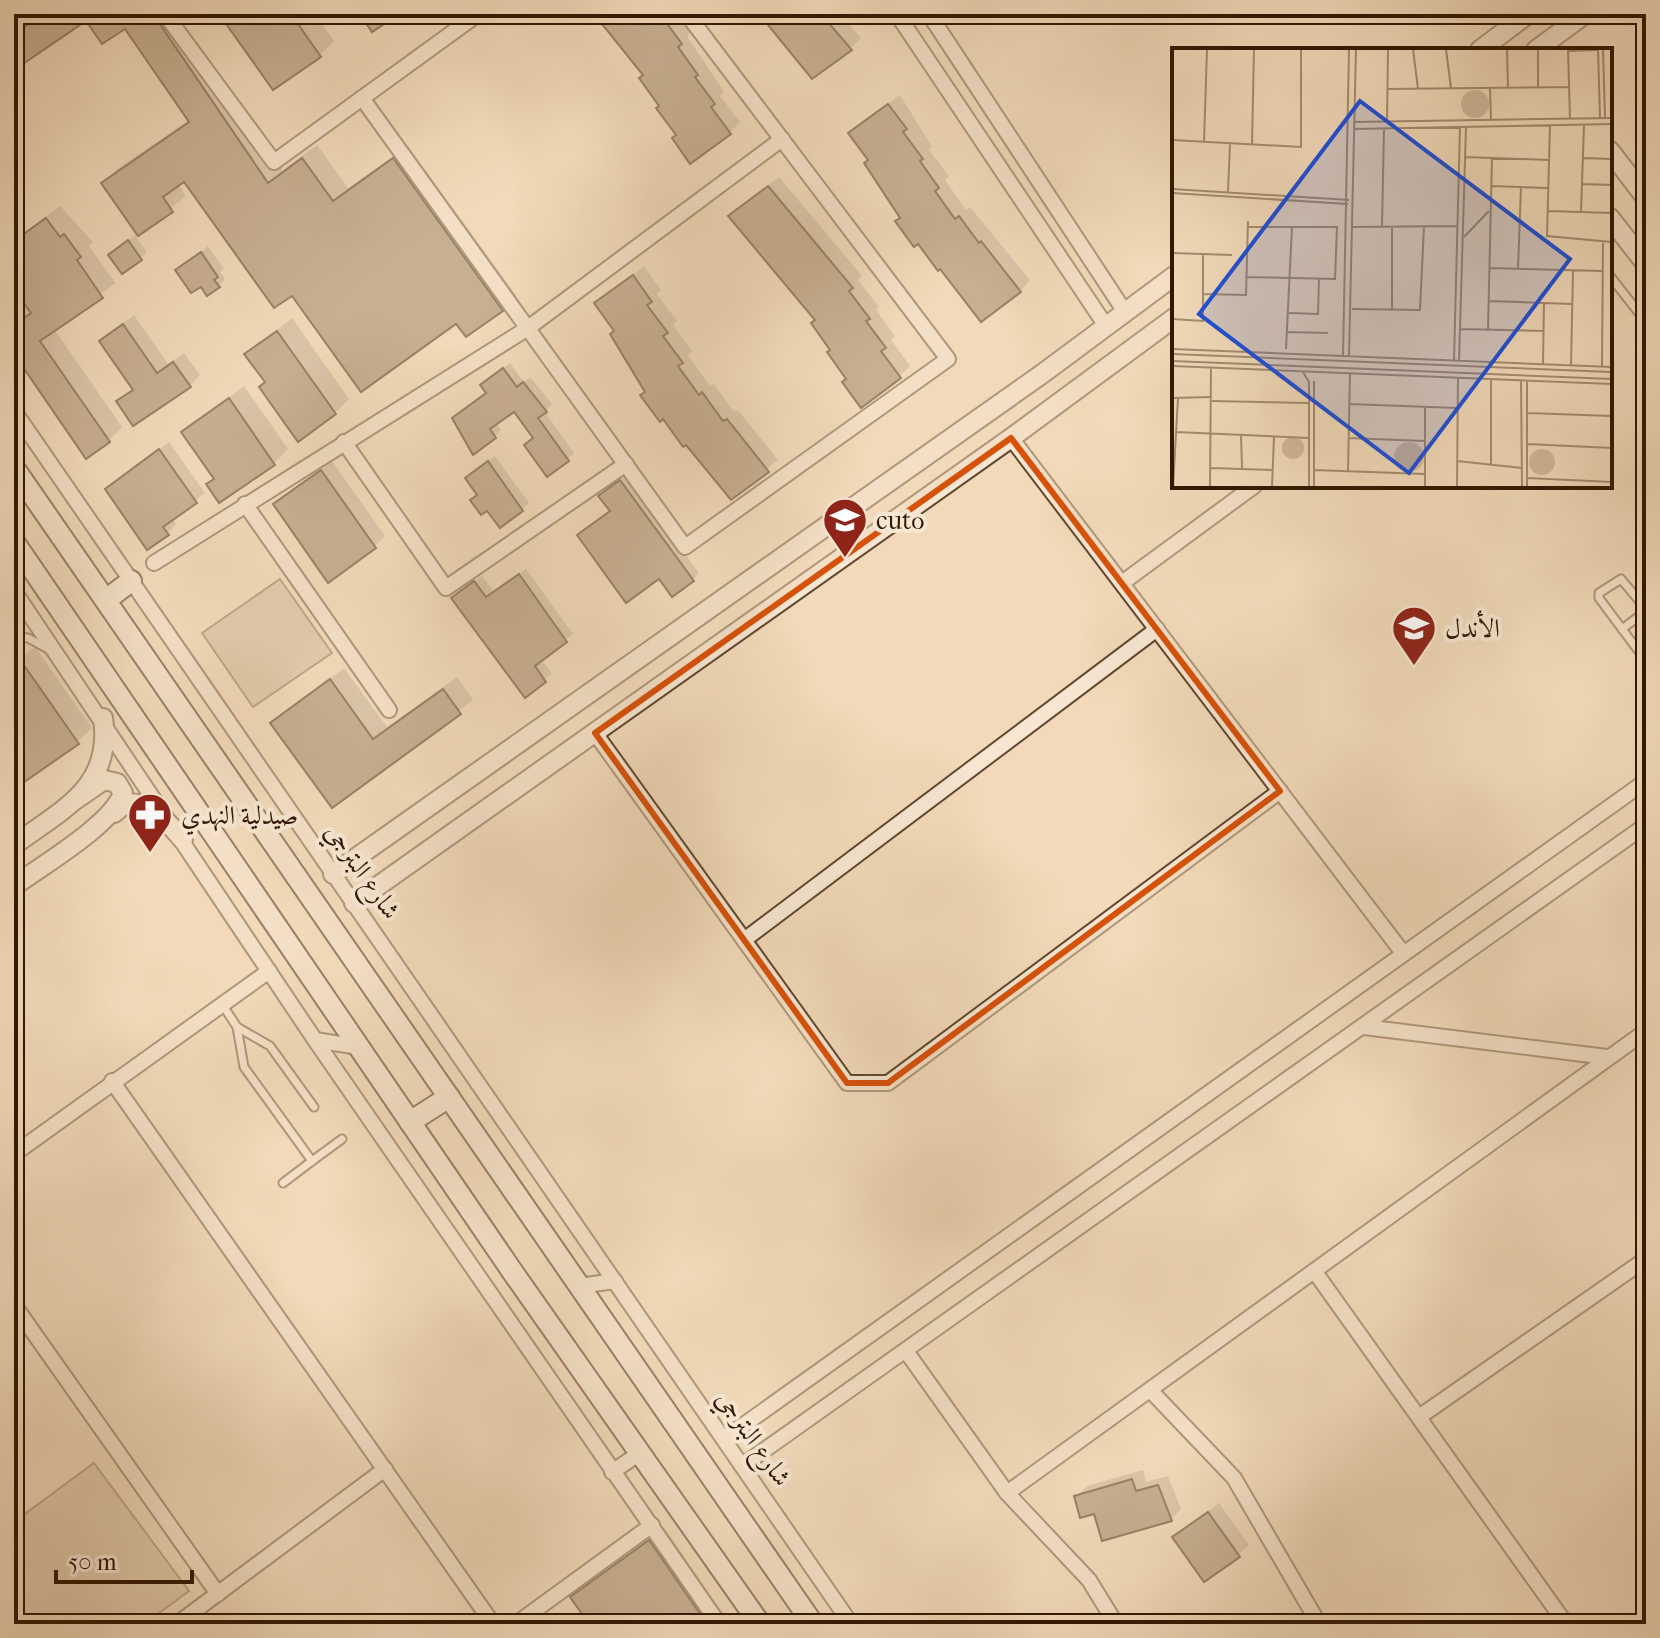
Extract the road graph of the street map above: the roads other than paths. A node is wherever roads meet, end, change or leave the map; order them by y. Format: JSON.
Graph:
{"nodes":[{"id":1,"x":23,"y":14,"type":"edge"},
{"id":2,"x":165,"y":14,"type":"edge"},
{"id":3,"x":478,"y":14,"type":"edge"},
{"id":4,"x":687,"y":14,"type":"edge"},
{"id":5,"x":897,"y":14,"type":"edge"},
{"id":6,"x":929,"y":14,"type":"edge"},
{"id":7,"x":1528,"y":14,"type":"edge"},
{"id":8,"x":1585,"y":14,"type":"edge"},
{"id":9,"x":14,"y":21,"type":"edge"},
{"id":10,"x":1483,"y":48,"type":"edge"},
{"id":11,"x":1539,"y":48,"type":"edge"},
{"id":12,"x":362,"y":98,"type":"junction"},
{"id":13,"x":782,"y":139,"type":"junction"},
{"id":14,"x":1612,"y":154,"type":"edge"},
{"id":15,"x":1646,"y":198,"type":"edge"},
{"id":16,"x":1612,"y":222,"type":"edge"},
{"id":17,"x":1646,"y":264,"type":"edge"},
{"id":18,"x":1172,"y":277,"type":"edge"},
{"id":19,"x":1612,"y":279,"type":"edge"},
{"id":20,"x":1125,"y":312,"type":"junction"},
{"id":21,"x":1172,"y":319,"type":"edge"},
{"id":22,"x":1646,"y":322,"type":"edge"},
{"id":23,"x":1106,"y":326,"type":"junction"},
{"id":24,"x":528,"y":328,"type":"junction"},
{"id":25,"x":1144,"y":339,"type":"junction"},
{"id":26,"x":14,"y":411,"type":"edge"},
{"id":27,"x":1011,"y":438,"type":"junction"},
{"id":28,"x":344,"y":442,"type":"junction"},
{"id":29,"x":626,"y":464,"type":"junction"},
{"id":30,"x":14,"y":468,"type":"edge"},
{"id":31,"x":1251,"y":488,"type":"edge"},
{"id":32,"x":245,"y":504,"type":"junction"},
{"id":33,"x":14,"y":542,"type":"edge"},
{"id":34,"x":154,"y":563,"type":"dead end"},
{"id":35,"x":131,"y":581,"type":"junction"},
{"id":36,"x":1122,"y":583,"type":"junction"},
{"id":37,"x":14,"y":591,"type":"edge"},
{"id":38,"x":106,"y":600,"type":"junction"},
{"id":39,"x":1646,"y":610,"type":"edge"},
{"id":40,"x":1157,"y":629,"type":"junction"},
{"id":41,"x":1622,"y":629,"type":"junction"},
{"id":42,"x":14,"y":636,"type":"edge"},
{"id":43,"x":60,"y":657,"type":"junction"},
{"id":44,"x":1646,"y":661,"type":"edge"},
{"id":45,"x":389,"y":710,"type":"dead end"},
{"id":46,"x":103,"y":718,"type":"junction"},
{"id":47,"x":595,"y":733,"type":"junction"},
{"id":48,"x":1646,"y":781,"type":"edge"},
{"id":49,"x":1280,"y":791,"type":"junction"},
{"id":50,"x":75,"y":800,"type":"junction"},
{"id":51,"x":98,"y":823,"type":"junction"},
{"id":52,"x":1646,"y":825,"type":"edge"},
{"id":53,"x":183,"y":840,"type":"junction"},
{"id":54,"x":14,"y":845,"type":"edge"},
{"id":55,"x":333,"y":874,"type":"junction"},
{"id":56,"x":14,"y":886,"type":"edge"},
{"id":57,"x":354,"y":903,"type":"junction"},
{"id":58,"x":744,"y":940,"type":"junction"},
{"id":59,"x":1403,"y":953,"type":"junction"},
{"id":60,"x":269,"y":971,"type":"junction"},
{"id":61,"x":222,"y":1004,"type":"junction"},
{"id":62,"x":237,"y":1027,"type":"junction"},
{"id":63,"x":1364,"y":1027,"type":"junction"},
{"id":64,"x":1646,"y":1031,"type":"edge"},
{"id":65,"x":315,"y":1040,"type":"junction"},
{"id":66,"x":359,"y":1047,"type":"junction"},
{"id":67,"x":1607,"y":1057,"type":"junction"},
{"id":68,"x":112,"y":1081,"type":"junction"},
{"id":69,"x":449,"y":1097,"type":"junction"},
{"id":70,"x":314,"y":1107,"type":"dead end"},
{"id":71,"x":410,"y":1122,"type":"junction"},
{"id":72,"x":342,"y":1139,"type":"dead end"},
{"id":73,"x":14,"y":1154,"type":"edge"},
{"id":74,"x":312,"y":1161,"type":"junction"},
{"id":75,"x":283,"y":1183,"type":"dead end"},
{"id":76,"x":1646,"y":1259,"type":"edge"},
{"id":77,"x":1315,"y":1272,"type":"junction"},
{"id":78,"x":615,"y":1281,"type":"junction"},
{"id":79,"x":579,"y":1286,"type":"junction"},
{"id":80,"x":14,"y":1305,"type":"edge"},
{"id":81,"x":906,"y":1351,"type":"junction"},
{"id":82,"x":1151,"y":1391,"type":"junction"},
{"id":83,"x":1419,"y":1417,"type":"junction"},
{"id":84,"x":724,"y":1439,"type":"junction"},
{"id":85,"x":640,"y":1453,"type":"junction"},
{"id":86,"x":742,"y":1466,"type":"junction"},
{"id":87,"x":385,"y":1469,"type":"junction"},
{"id":88,"x":612,"y":1472,"type":"junction"},
{"id":89,"x":1007,"y":1493,"type":"junction"},
{"id":90,"x":652,"y":1525,"type":"junction"},
{"id":91,"x":218,"y":1594,"type":"junction"},
{"id":92,"x":177,"y":1624,"type":"edge"},
{"id":93,"x":493,"y":1624,"type":"edge"},
{"id":94,"x":516,"y":1624,"type":"edge"},
{"id":95,"x":719,"y":1624,"type":"edge"},
{"id":96,"x":760,"y":1624,"type":"edge"},
{"id":97,"x":813,"y":1624,"type":"edge"},
{"id":98,"x":851,"y":1624,"type":"edge"},
{"id":99,"x":1116,"y":1624,"type":"edge"},
{"id":100,"x":1319,"y":1624,"type":"edge"},
{"id":101,"x":1566,"y":1624,"type":"edge"}],
"edges":[{"from":1,"to":9,"type":"street"},
{"from":2,"to":12,"type":"street"},
{"from":3,"to":12,"type":"street"},
{"from":4,"to":13,"type":"street"},
{"from":5,"to":23,"type":"street"},
{"from":6,"to":20,"type":"street"},
{"from":7,"to":10,"type":"street"},
{"from":8,"to":11,"type":"street"},
{"from":12,"to":24,"type":"street"},
{"from":13,"to":24,"type":"street"},
{"from":13,"to":29,"type":"street"},
{"from":14,"to":15,"type":"street"},
{"from":16,"to":17,"type":"street"},
{"from":18,"to":20,"type":"street"},
{"from":19,"to":22,"type":"lane"},
{"from":20,"to":23,"type":"street"},
{"from":20,"to":25,"type":"street"},
{"from":21,"to":25,"type":"street"},
{"from":23,"to":55,"type":"street"},
{"from":24,"to":28,"type":"street"},
{"from":24,"to":29,"type":"street"},
{"from":25,"to":27,"type":"street"},
{"from":26,"to":35,"type":"street","name":"شارع البترجي"},
{"from":27,"to":36,"type":"street"},
{"from":27,"to":47,"type":"street"},
{"from":28,"to":29,"type":"street"},
{"from":28,"to":32,"type":"street"},
{"from":30,"to":38,"type":"main road"},
{"from":31,"to":36,"type":"street"},
{"from":32,"to":34,"type":"street"},
{"from":32,"to":45,"type":"street"},
{"from":33,"to":66,"type":"main road"},
{"from":35,"to":38,"type":"main road"},
{"from":35,"to":55,"type":"street","name":"شارع البترجي"},
{"from":36,"to":40,"type":"street"},
{"from":37,"to":43,"type":"street"},
{"from":38,"to":69,"type":"main road"},
{"from":39,"to":41,"type":"lane"},
{"from":39,"to":41,"type":"lane"},
{"from":40,"to":49,"type":"street"},
{"from":40,"to":58,"type":"street"},
{"from":41,"to":44,"type":"lane"},
{"from":42,"to":43,"type":"lane"},
{"from":43,"to":46,"type":"street"},
{"from":46,"to":50,"type":"street"},
{"from":46,"to":53,"type":"street"},
{"from":47,"to":57,"type":"street"},
{"from":47,"to":58,"type":"street"},
{"from":48,"to":59,"type":"street"},
{"from":49,"to":58,"type":"street"},
{"from":49,"to":59,"type":"street"},
{"from":50,"to":51,"type":"street"},
{"from":50,"to":54,"type":"street"},
{"from":51,"to":53,"type":"street"},
{"from":51,"to":56,"type":"street"},
{"from":52,"to":63,"type":"street"},
{"from":53,"to":60,"type":"street"},
{"from":55,"to":57,"type":"street","name":"شارع البترجي"},
{"from":57,"to":78,"type":"street","name":"شارع البترجي"},
{"from":59,"to":84,"type":"street"},
{"from":60,"to":61,"type":"street"},
{"from":60,"to":65,"type":"street"},
{"from":61,"to":62,"type":"lane"},
{"from":61,"to":68,"type":"street"},
{"from":62,"to":70,"type":"lane"},
{"from":62,"to":74,"type":"lane"},
{"from":63,"to":67,"type":"street"},
{"from":63,"to":81,"type":"street"},
{"from":64,"to":67,"type":"street"},
{"from":65,"to":66,"type":"street"},
{"from":65,"to":88,"type":"street"},
{"from":66,"to":71,"type":"main road"},
{"from":67,"to":77,"type":"street"},
{"from":68,"to":73,"type":"street"},
{"from":68,"to":87,"type":"street"},
{"from":69,"to":71,"type":"main road"},
{"from":69,"to":79,"type":"main road"},
{"from":71,"to":85,"type":"main road"},
{"from":72,"to":74,"type":"lane"},
{"from":74,"to":75,"type":"lane"},
{"from":76,"to":83,"type":"street"},
{"from":77,"to":82,"type":"street"},
{"from":77,"to":83,"type":"street"},
{"from":78,"to":79,"type":"street"},
{"from":78,"to":84,"type":"street","name":"شارع البترجي"},
{"from":79,"to":97,"type":"main road"},
{"from":80,"to":91,"type":"street"},
{"from":81,"to":86,"type":"street"},
{"from":81,"to":89,"type":"street"},
{"from":82,"to":89,"type":"street"},
{"from":82,"to":100,"type":"street"},
{"from":83,"to":101,"type":"street"},
{"from":84,"to":86,"type":"street","name":"شارع البترجي"},
{"from":85,"to":88,"type":"street"},
{"from":85,"to":96,"type":"main road"},
{"from":86,"to":98,"type":"street","name":"شارع البترجي"},
{"from":87,"to":91,"type":"street"},
{"from":87,"to":93,"type":"street"},
{"from":88,"to":90,"type":"street"},
{"from":89,"to":99,"type":"street"},
{"from":90,"to":94,"type":"street"},
{"from":90,"to":95,"type":"street"},
{"from":91,"to":92,"type":"street"}]}
